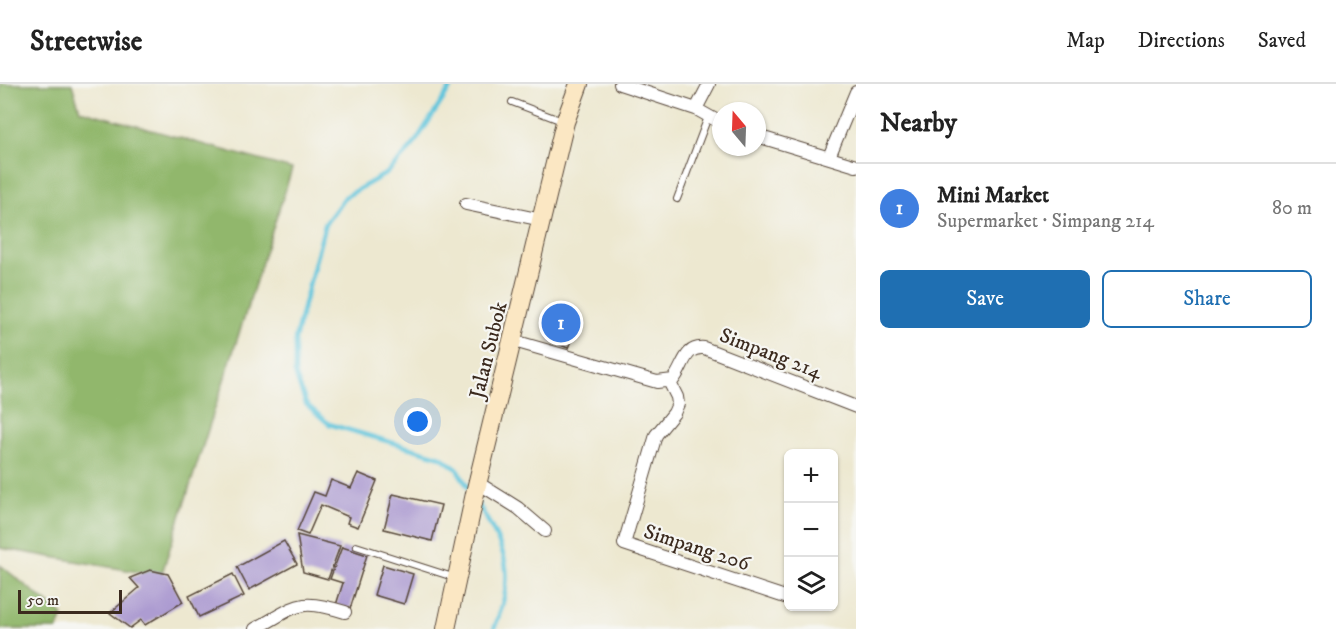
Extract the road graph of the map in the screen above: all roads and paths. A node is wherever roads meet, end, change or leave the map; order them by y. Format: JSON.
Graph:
{"nodes":[{"id":1,"x":579,"y":84,"type":"edge"},
{"id":2,"x":620,"y":84,"type":"edge"},
{"id":3,"x":709,"y":84,"type":"edge"},
{"id":4,"x":856,"y":92,"type":"edge"},
{"id":5,"x":512,"y":102,"type":"dead end"},
{"id":6,"x":696,"y":109,"type":"junction"},
{"id":7,"x":708,"y":117,"type":"junction"},
{"id":8,"x":712,"y":119,"type":"edge"},
{"id":9,"x":565,"y":122,"type":"junction"},
{"id":10,"x":766,"y":139,"type":"edge"},
{"id":11,"x":829,"y":157,"type":"junction"},
{"id":12,"x":856,"y":166,"type":"edge"},
{"id":13,"x":676,"y":199,"type":"dead end"},
{"id":14,"x":466,"y":204,"type":"dead end"},
{"id":15,"x":542,"y":220,"type":"junction"},
{"id":16,"x":514,"y":341,"type":"junction"},
{"id":17,"x":669,"y":381,"type":"junction"},
{"id":18,"x":856,"y":407,"type":"edge"},
{"id":19,"x":477,"y":486,"type":"junction"},
{"id":20,"x":545,"y":531,"type":"dead end"},
{"id":21,"x":356,"y":546,"type":"dead end"},
{"id":22,"x":458,"y":578,"type":"junction"},
{"id":23,"x":784,"y":596,"type":"edge"},
{"id":24,"x":345,"y":612,"type":"dead end"},
{"id":25,"x":255,"y":629,"type":"edge"},
{"id":26,"x":446,"y":629,"type":"edge"}],
"edges":[{"from":1,"to":9,"type":"main road","name":"Jalan Subok"},
{"from":2,"to":6,"type":"street"},
{"from":3,"to":6,"type":"street"},
{"from":4,"to":11,"type":"street"},
{"from":5,"to":9,"type":"lane"},
{"from":6,"to":7,"type":"street"},
{"from":7,"to":8,"type":"street"},
{"from":7,"to":13,"type":"lane"},
{"from":9,"to":15,"type":"main road","name":"Jalan Subok"},
{"from":10,"to":11,"type":"street"},
{"from":11,"to":12,"type":"street"},
{"from":14,"to":15,"type":"street"},
{"from":15,"to":16,"type":"main road","name":"Jalan Subok"},
{"from":16,"to":17,"type":"street"},
{"from":16,"to":19,"type":"main road","name":"Jalan Subok"},
{"from":17,"to":18,"type":"street","name":"Simpang 214"},
{"from":17,"to":23,"type":"street","name":"Simpang 206"},
{"from":19,"to":20,"type":"street"},
{"from":19,"to":22,"type":"main road","name":"Jalan Subok"},
{"from":21,"to":22,"type":"lane"},
{"from":22,"to":26,"type":"main road","name":"Jalan Subok"},
{"from":24,"to":25,"type":"street"}]}
